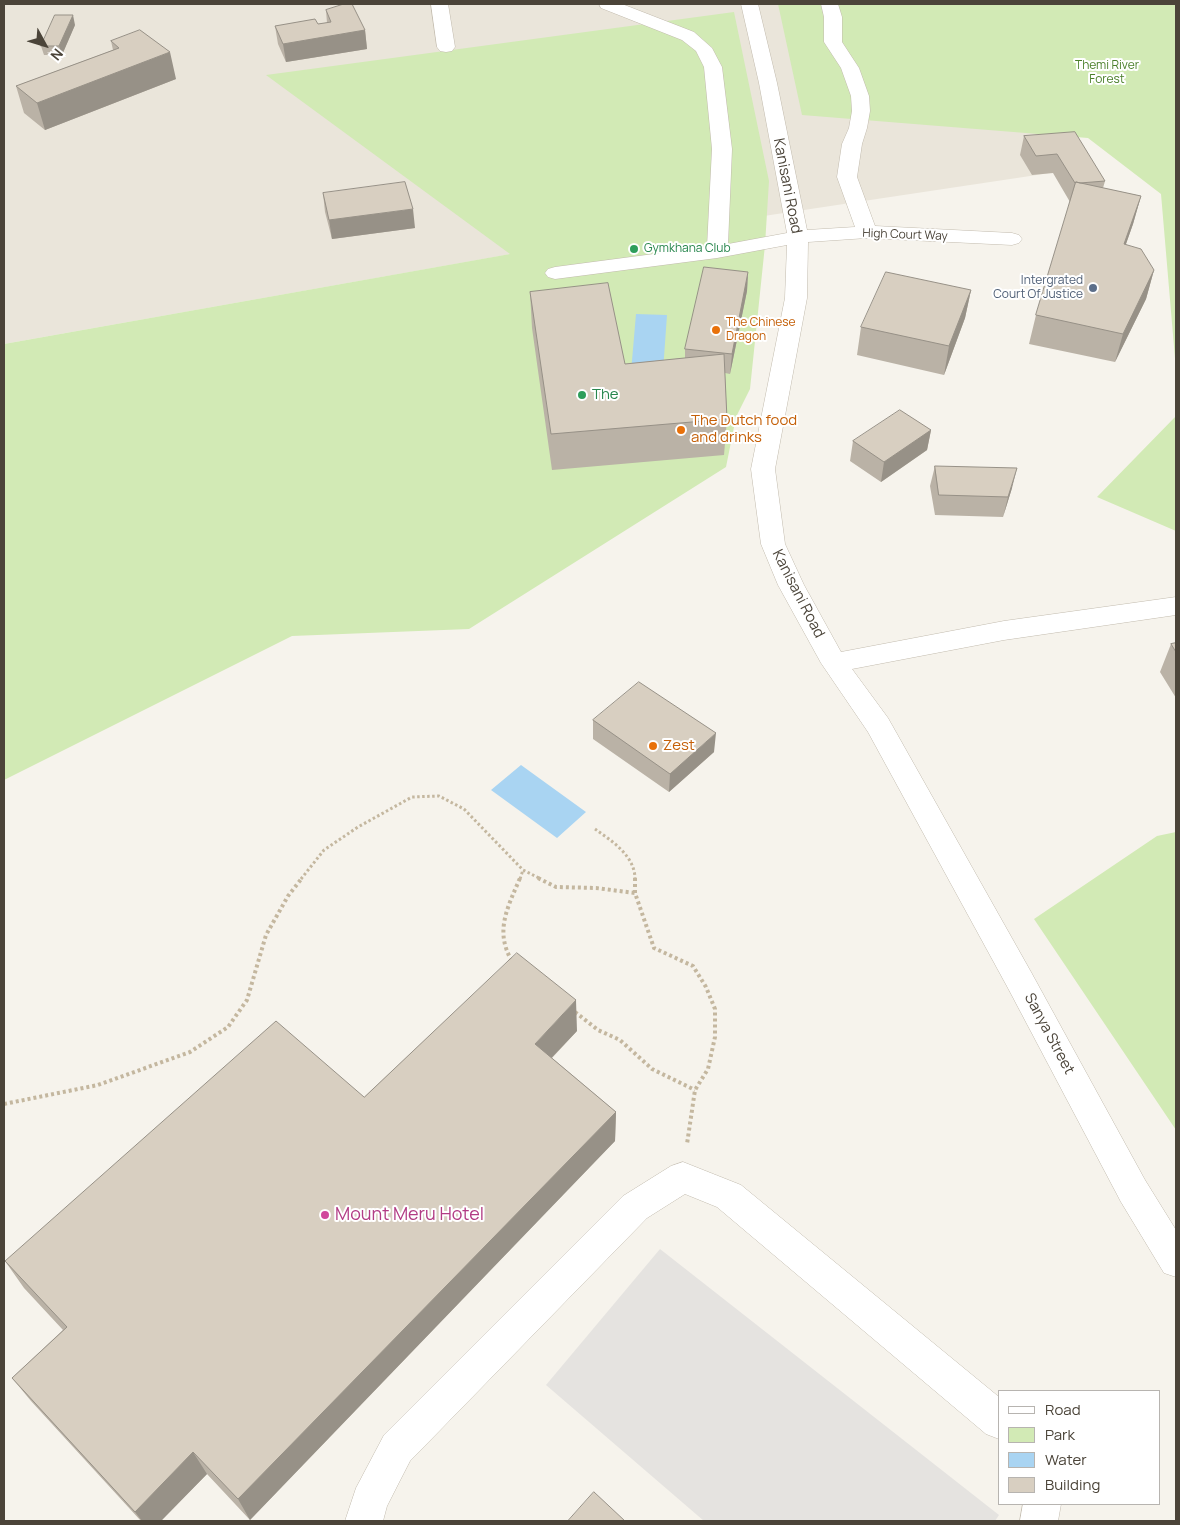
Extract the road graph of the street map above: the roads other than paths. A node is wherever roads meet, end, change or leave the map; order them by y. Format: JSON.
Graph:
{"nodes":[{"id":1,"x":439,"y":4,"type":"edge"},
{"id":2,"x":607,"y":4,"type":"edge"},
{"id":3,"x":749,"y":4,"type":"edge"},
{"id":4,"x":830,"y":4,"type":"edge"},
{"id":5,"x":446,"y":47,"type":"dead end"},
{"id":6,"x":867,"y":232,"type":"junction"},
{"id":7,"x":798,"y":237,"type":"junction"},
{"id":8,"x":1012,"y":240,"type":"dead end"},
{"id":9,"x":717,"y":252,"type":"junction"},
{"id":10,"x":555,"y":273,"type":"dead end"},
{"id":11,"x":1176,"y":606,"type":"edge"},
{"id":12,"x":834,"y":663,"type":"junction"},
{"id":13,"x":923,"y":806,"type":"joint"},
{"id":14,"x":1176,"y":1261,"type":"edge"},
{"id":15,"x":998,"y":1420,"type":"edge"},
{"id":16,"x":1042,"y":1505,"type":"edge"},
{"id":17,"x":364,"y":1521,"type":"edge"},
{"id":18,"x":1039,"y":1521,"type":"edge"}],
"edges":[{"from":1,"to":5,"type":"street"},
{"from":2,"to":9,"type":"street"},
{"from":3,"to":7,"type":"street","name":"Kanisani Road"},
{"from":4,"to":6,"type":"street"},
{"from":6,"to":7,"type":"street","name":"High Court Way"},
{"from":6,"to":8,"type":"street","name":"High Court Way"},
{"from":7,"to":9,"type":"street","name":"High Court Way"},
{"from":7,"to":12,"type":"street","name":"Kanisani Road"},
{"from":9,"to":10,"type":"street","name":"High Court Way"},
{"from":11,"to":12,"type":"street"},
{"from":12,"to":13,"type":"street","name":"Kanisani Road"},
{"from":13,"to":14,"type":"street","name":"Sanya Street"},
{"from":15,"to":17,"type":"street"},
{"from":16,"to":18,"type":"street"}]}
